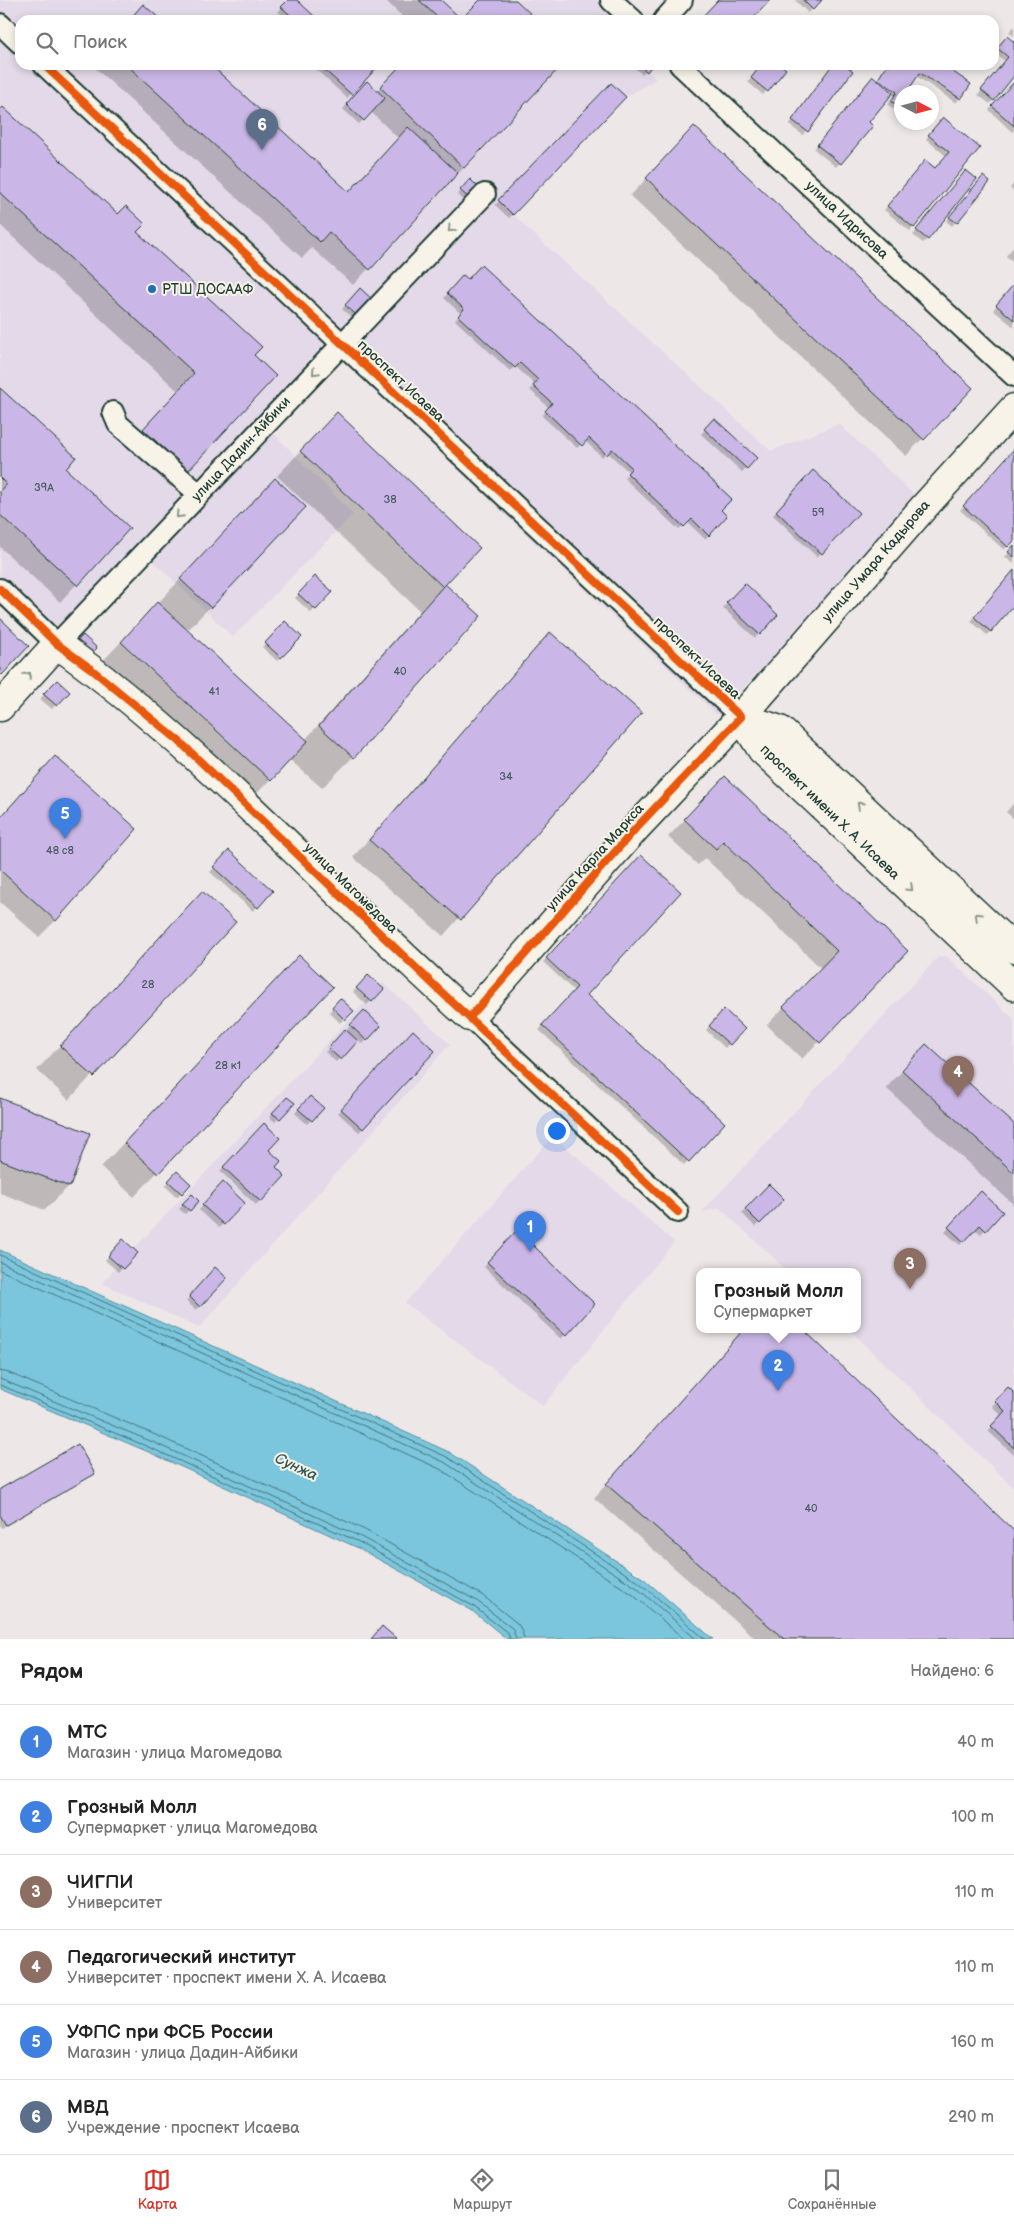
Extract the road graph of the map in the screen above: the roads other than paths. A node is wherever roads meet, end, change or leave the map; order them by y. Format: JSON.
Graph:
{"nodes":[{"id":1,"x":611,"y":0,"type":"edge"},
{"id":2,"x":682,"y":0,"type":"edge"},
{"id":3,"x":628,"y":15,"type":"edge"},
{"id":4,"x":668,"y":15,"type":"edge"},
{"id":5,"x":0,"y":24,"type":"edge"},
{"id":6,"x":15,"y":38,"type":"edge"},
{"id":7,"x":49,"y":70,"type":"edge"},
{"id":8,"x":685,"y":70,"type":"edge"},
{"id":9,"x":485,"y":194,"type":"dead end"},
{"id":10,"x":342,"y":343,"type":"junction"},
{"id":11,"x":1014,"y":376,"type":"edge"},
{"id":12,"x":1014,"y":408,"type":"edge"},
{"id":13,"x":114,"y":412,"type":"dead end"},
{"id":14,"x":199,"y":494,"type":"junction"},
{"id":15,"x":0,"y":589,"type":"edge"},
{"id":16,"x":56,"y":644,"type":"junction"},
{"id":17,"x":0,"y":707,"type":"edge"},
{"id":18,"x":741,"y":717,"type":"junction"},
{"id":19,"x":1014,"y":950,"type":"edge"},
{"id":20,"x":1014,"y":986,"type":"edge"},
{"id":21,"x":470,"y":1017,"type":"junction"},
{"id":22,"x":678,"y":1212,"type":"dead end"}],
"edges":[{"from":1,"to":3,"type":"street"},
{"from":2,"to":4,"type":"street"},
{"from":5,"to":6,"type":"street"},
{"from":7,"to":10,"type":"street","name":"проспект Исаева"},
{"from":8,"to":11,"type":"street","name":"улица Идрисова"},
{"from":9,"to":10,"type":"street","name":"улица Дадин-Айбики","one_way":true},
{"from":10,"to":14,"type":"street","name":"улица Дадин-Айбики","one_way":true},
{"from":10,"to":18,"type":"street","name":"проспект Исаева"},
{"from":12,"to":18,"type":"main road","name":"улица Умара Кадырова"},
{"from":13,"to":14,"type":"street"},
{"from":14,"to":16,"type":"street","name":"улица Дадин-Айбики","one_way":true},
{"from":15,"to":16,"type":"street","name":"улица Магомедова"},
{"from":17,"to":16,"type":"main road","name":"улица Дадин-Айбики","one_way":true},
{"from":16,"to":21,"type":"main road","name":"улица Магомедова"},
{"from":19,"to":18,"type":"main road","name":"проспект имени Х. А. Исаева","one_way":true},
{"from":18,"to":20,"type":"main road","name":"проспект имени Х. А. Исаева","one_way":true},
{"from":18,"to":21,"type":"main road","name":"улица Карла Маркса"},
{"from":21,"to":22,"type":"street","name":"улица Магомедова"}]}
